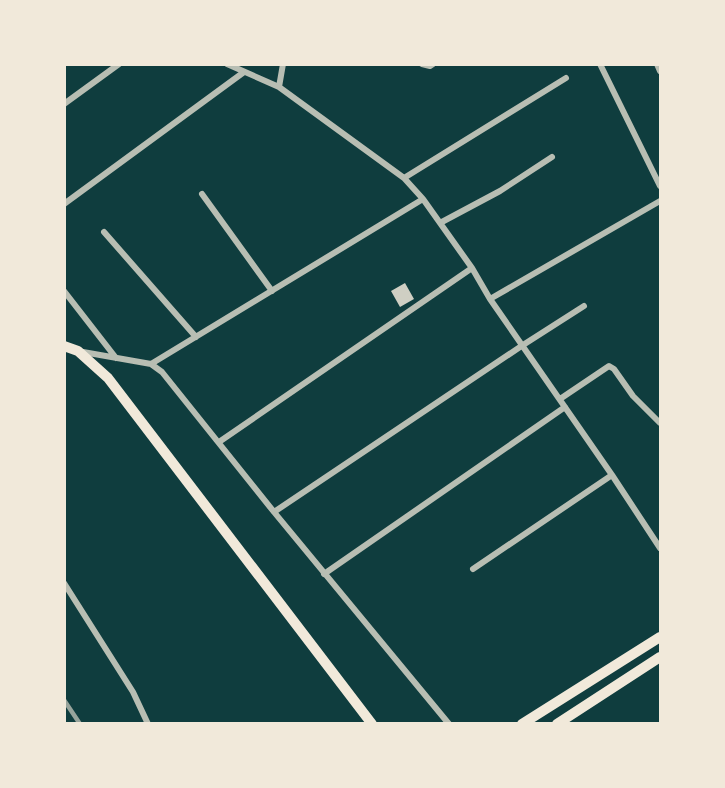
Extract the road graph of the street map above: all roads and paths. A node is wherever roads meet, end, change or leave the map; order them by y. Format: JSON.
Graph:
{"nodes":[{"id":1,"x":119,"y":64,"type":"edge"},
{"id":2,"x":227,"y":64,"type":"edge"},
{"id":3,"x":283,"y":64,"type":"edge"},
{"id":4,"x":422,"y":64,"type":"edge"},
{"id":5,"x":434,"y":64,"type":"edge"},
{"id":6,"x":600,"y":64,"type":"edge"},
{"id":7,"x":657,"y":64,"type":"edge"},
{"id":8,"x":660,"y":71,"type":"edge"},
{"id":9,"x":244,"y":72,"type":"junction"},
{"id":10,"x":566,"y":78,"type":"dead end"},
{"id":11,"x":279,"y":87,"type":"junction"},
{"id":12,"x":64,"y":104,"type":"edge"},
{"id":13,"x":552,"y":156,"type":"dead end"},
{"id":14,"x":404,"y":178,"type":"junction"},
{"id":15,"x":660,"y":186,"type":"edge"},
{"id":16,"x":202,"y":194,"type":"dead end"},
{"id":17,"x":423,"y":200,"type":"junction"},
{"id":18,"x":660,"y":201,"type":"edge"},
{"id":19,"x":64,"y":204,"type":"edge"},
{"id":20,"x":440,"y":223,"type":"junction"},
{"id":21,"x":104,"y":232,"type":"dead end"},
{"id":22,"x":472,"y":268,"type":"junction"},
{"id":23,"x":64,"y":291,"type":"edge"},
{"id":24,"x":272,"y":291,"type":"junction"},
{"id":25,"x":490,"y":299,"type":"junction"},
{"id":26,"x":584,"y":306,"type":"dead end"},
{"id":27,"x":195,"y":337,"type":"junction"},
{"id":28,"x":523,"y":345,"type":"junction"},
{"id":29,"x":64,"y":346,"type":"edge"},
{"id":30,"x":78,"y":351,"type":"junction"},
{"id":31,"x":116,"y":358,"type":"junction"},
{"id":32,"x":151,"y":364,"type":"junction"},
{"id":33,"x":560,"y":399,"type":"junction"},
{"id":34,"x":565,"y":407,"type":"junction"},
{"id":35,"x":660,"y":423,"type":"edge"},
{"id":36,"x":219,"y":442,"type":"junction"},
{"id":37,"x":612,"y":475,"type":"junction"},
{"id":38,"x":274,"y":513,"type":"junction"},
{"id":39,"x":660,"y":548,"type":"edge"},
{"id":40,"x":473,"y":569,"type":"dead end"},
{"id":41,"x":324,"y":574,"type":"junction"},
{"id":42,"x":64,"y":583,"type":"edge"},
{"id":43,"x":660,"y":637,"type":"edge"},
{"id":44,"x":660,"y":657,"type":"edge"},
{"id":45,"x":148,"y":723,"type":"edge"},
{"id":46,"x":372,"y":723,"type":"edge"},
{"id":47,"x":449,"y":723,"type":"edge"},
{"id":48,"x":522,"y":723,"type":"edge"},
{"id":49,"x":557,"y":723,"type":"edge"}],
"edges":[{"from":1,"to":12,"type":"street"},
{"from":2,"to":9,"type":"street"},
{"from":3,"to":11,"type":"street"},
{"from":4,"to":5,"type":"street"},
{"from":6,"to":15,"type":"street"},
{"from":7,"to":8,"type":"street"},
{"from":9,"to":11,"type":"street"},
{"from":9,"to":19,"type":"street"},
{"from":10,"to":14,"type":"street"},
{"from":11,"to":14,"type":"street"},
{"from":13,"to":20,"type":"street"},
{"from":14,"to":17,"type":"street"},
{"from":16,"to":24,"type":"street"},
{"from":17,"to":20,"type":"street"},
{"from":17,"to":24,"type":"street"},
{"from":18,"to":25,"type":"street"},
{"from":20,"to":22,"type":"street"},
{"from":21,"to":27,"type":"street"},
{"from":22,"to":25,"type":"street"},
{"from":22,"to":36,"type":"street"},
{"from":23,"to":31,"type":"street"},
{"from":24,"to":27,"type":"street"},
{"from":25,"to":28,"type":"street"},
{"from":26,"to":28,"type":"street"},
{"from":27,"to":32,"type":"street"},
{"from":28,"to":33,"type":"street"},
{"from":28,"to":38,"type":"street"},
{"from":29,"to":30,"type":"main road"},
{"from":30,"to":31,"type":"street"},
{"from":30,"to":46,"type":"main road"},
{"from":31,"to":32,"type":"street"},
{"from":32,"to":36,"type":"street"},
{"from":33,"to":34,"type":"street"},
{"from":33,"to":35,"type":"street"},
{"from":34,"to":37,"type":"street"},
{"from":34,"to":41,"type":"street"},
{"from":36,"to":38,"type":"street"},
{"from":37,"to":39,"type":"street"},
{"from":37,"to":40,"type":"street"},
{"from":38,"to":41,"type":"street"},
{"from":41,"to":47,"type":"street"},
{"from":42,"to":45,"type":"street"},
{"from":43,"to":48,"type":"main road"},
{"from":44,"to":49,"type":"main road"}]}
